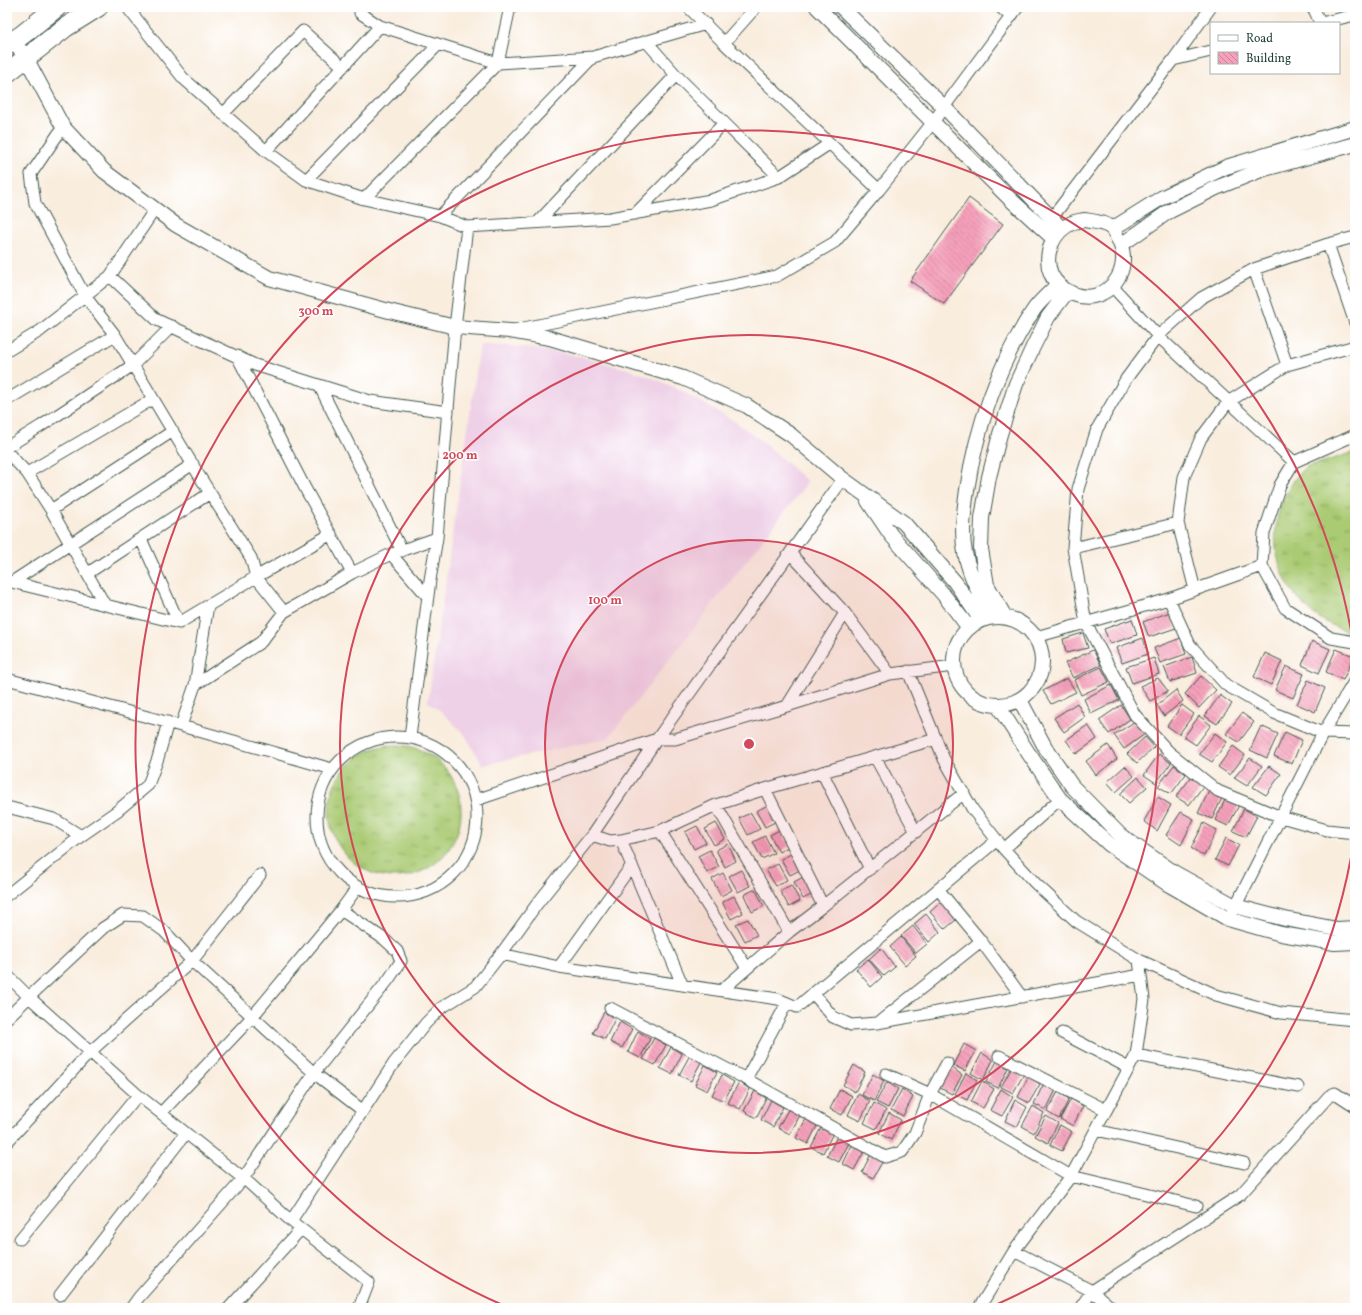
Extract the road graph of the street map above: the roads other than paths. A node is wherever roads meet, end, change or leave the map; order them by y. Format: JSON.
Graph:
{"nodes":[{"id":1,"x":57,"y":7,"type":"edge"},
{"id":2,"x":98,"y":7,"type":"edge"},
{"id":3,"x":127,"y":7,"type":"edge"},
{"id":4,"x":510,"y":7,"type":"edge"},
{"id":5,"x":688,"y":7,"type":"edge"},
{"id":6,"x":756,"y":7,"type":"edge"},
{"id":7,"x":817,"y":7,"type":"edge"},
{"id":8,"x":841,"y":7,"type":"edge"},
{"id":9,"x":1000,"y":7,"type":"edge"},
{"id":10,"x":1018,"y":7,"type":"edge"},
{"id":11,"x":1211,"y":7,"type":"edge"},
{"id":12,"x":1311,"y":7,"type":"edge"},
{"id":13,"x":360,"y":13,"type":"dead end"},
{"id":14,"x":1355,"y":15,"type":"edge"},
{"id":15,"x":1010,"y":17,"type":"junction"},
{"id":16,"x":1320,"y":22,"type":"edge"},
{"id":17,"x":1324,"y":22,"type":"edge"},
{"id":18,"x":706,"y":24,"type":"junction"},
{"id":19,"x":380,"y":26,"type":"junction"},
{"id":20,"x":646,"y":41,"type":"junction"},
{"id":21,"x":10,"y":43,"type":"edge"},
{"id":22,"x":724,"y":43,"type":"junction"},
{"id":23,"x":438,"y":45,"type":"junction"},
{"id":24,"x":1210,"y":50,"type":"edge"},
{"id":25,"x":593,"y":57,"type":"junction"},
{"id":26,"x":26,"y":58,"type":"junction"},
{"id":27,"x":1173,"y":60,"type":"junction"},
{"id":28,"x":498,"y":63,"type":"junction"},
{"id":29,"x":343,"y":67,"type":"junction"},
{"id":30,"x":7,"y":73,"type":"edge"},
{"id":31,"x":676,"y":75,"type":"junction"},
{"id":32,"x":944,"y":108,"type":"junction"},
{"id":33,"x":223,"y":114,"type":"junction"},
{"id":34,"x":933,"y":122,"type":"junction"},
{"id":35,"x":724,"y":123,"type":"junction"},
{"id":36,"x":63,"y":127,"type":"junction"},
{"id":37,"x":1355,"y":128,"type":"edge"},
{"id":38,"x":829,"y":144,"type":"junction"},
{"id":39,"x":1355,"y":144,"type":"edge"},
{"id":40,"x":266,"y":151,"type":"junction"},
{"id":41,"x":779,"y":177,"type":"junction"},
{"id":42,"x":306,"y":180,"type":"junction"},
{"id":43,"x":879,"y":190,"type":"junction"},
{"id":44,"x":364,"y":199,"type":"junction"},
{"id":45,"x":155,"y":209,"type":"junction"},
{"id":46,"x":635,"y":214,"type":"junction"},
{"id":47,"x":440,"y":216,"type":"junction"},
{"id":48,"x":1051,"y":219,"type":"junction"},
{"id":49,"x":538,"y":222,"type":"junction"},
{"id":50,"x":467,"y":227,"type":"junction"},
{"id":51,"x":1112,"y":229,"type":"junction"},
{"id":52,"x":1058,"y":234,"type":"junction"},
{"id":53,"x":1355,"y":238,"type":"edge"},
{"id":54,"x":1328,"y":244,"type":"junction"},
{"id":55,"x":1122,"y":245,"type":"junction"},
{"id":56,"x":1254,"y":269,"type":"junction"},
{"id":57,"x":110,"y":276,"type":"junction"},
{"id":58,"x":1112,"y":286,"type":"junction"},
{"id":59,"x":1062,"y":288,"type":"junction"},
{"id":60,"x":85,"y":296,"type":"junction"},
{"id":61,"x":1355,"y":323,"type":"edge"},
{"id":62,"x":172,"y":326,"type":"junction"},
{"id":63,"x":455,"y":327,"type":"junction"},
{"id":64,"x":510,"y":331,"type":"junction"},
{"id":65,"x":115,"y":335,"type":"junction"},
{"id":66,"x":1158,"y":336,"type":"junction"},
{"id":67,"x":1355,"y":346,"type":"edge"},
{"id":68,"x":7,"y":352,"type":"edge"},
{"id":69,"x":237,"y":356,"type":"junction"},
{"id":70,"x":133,"y":365,"type":"junction"},
{"id":71,"x":1287,"y":365,"type":"junction"},
{"id":72,"x":319,"y":385,"type":"junction"},
{"id":73,"x":153,"y":398,"type":"junction"},
{"id":74,"x":7,"y":400,"type":"edge"},
{"id":75,"x":1228,"y":402,"type":"junction"},
{"id":76,"x":448,"y":412,"type":"junction"},
{"id":77,"x":173,"y":431,"type":"junction"},
{"id":78,"x":1355,"y":435,"type":"edge"},
{"id":79,"x":7,"y":447,"type":"edge"},
{"id":80,"x":7,"y":452,"type":"edge"},
{"id":81,"x":1294,"y":462,"type":"junction"},
{"id":82,"x":193,"y":464,"type":"junction"},
{"id":83,"x":27,"y":473,"type":"junction"},
{"id":84,"x":843,"y":479,"type":"junction"},
{"id":85,"x":210,"y":493,"type":"junction"},
{"id":86,"x":51,"y":510,"type":"junction"},
{"id":87,"x":1178,"y":523,"type":"junction"},
{"id":88,"x":331,"y":534,"type":"junction"},
{"id":89,"x":437,"y":538,"type":"junction"},
{"id":90,"x":141,"y":539,"type":"junction"},
{"id":91,"x":71,"y":544,"type":"junction"},
{"id":92,"x":1073,"y":548,"type":"junction"},
{"id":93,"x":402,"y":551,"type":"junction"},
{"id":94,"x":790,"y":553,"type":"junction"},
{"id":95,"x":391,"y":554,"type":"junction"},
{"id":96,"x":1262,"y":566,"type":"junction"},
{"id":97,"x":88,"y":573,"type":"junction"},
{"id":98,"x":352,"y":573,"type":"junction"},
{"id":99,"x":256,"y":577,"type":"junction"},
{"id":100,"x":9,"y":582,"type":"edge"},
{"id":101,"x":1195,"y":590,"type":"junction"},
{"id":102,"x":428,"y":597,"type":"junction"},
{"id":103,"x":1169,"y":599,"type":"junction"},
{"id":104,"x":105,"y":605,"type":"junction"},
{"id":105,"x":208,"y":605,"type":"junction"},
{"id":106,"x":284,"y":612,"type":"junction"},
{"id":107,"x":845,"y":613,"type":"junction"},
{"id":108,"x":987,"y":621,"type":"junction"},
{"id":109,"x":179,"y":622,"type":"junction"},
{"id":110,"x":1086,"y":624,"type":"junction"},
{"id":111,"x":1036,"y":637,"type":"junction"},
{"id":112,"x":1355,"y":642,"type":"edge"},
{"id":113,"x":954,"y":666,"type":"junction"},
{"id":114,"x":908,"y":671,"type":"junction"},
{"id":115,"x":890,"y":674,"type":"junction"},
{"id":116,"x":7,"y":679,"type":"edge"},
{"id":117,"x":1355,"y":680,"type":"edge"},
{"id":118,"x":195,"y":685,"type":"junction"},
{"id":119,"x":1020,"y":700,"type":"junction"},
{"id":120,"x":787,"y":706,"type":"junction"},
{"id":121,"x":998,"y":706,"type":"junction"},
{"id":122,"x":168,"y":722,"type":"junction"},
{"id":123,"x":181,"y":726,"type":"junction"},
{"id":124,"x":1323,"y":733,"type":"junction"},
{"id":125,"x":1355,"y":734,"type":"edge"},
{"id":126,"x":410,"y":737,"type":"junction"},
{"id":127,"x":657,"y":739,"type":"junction"},
{"id":128,"x":936,"y":739,"type":"junction"},
{"id":129,"x":875,"y":757,"type":"junction"},
{"id":130,"x":332,"y":769,"type":"junction"},
{"id":131,"x":822,"y":772,"type":"junction"},
{"id":132,"x":765,"y":789,"type":"junction"},
{"id":133,"x":964,"y":793,"type":"junction"},
{"id":134,"x":1060,"y":799,"type":"junction"},
{"id":135,"x":476,"y":800,"type":"junction"},
{"id":136,"x":716,"y":805,"type":"junction"},
{"id":137,"x":7,"y":807,"type":"edge"},
{"id":138,"x":1281,"y":817,"type":"junction"},
{"id":139,"x":660,"y":831,"type":"junction"},
{"id":140,"x":916,"y":832,"type":"junction"},
{"id":141,"x":1355,"y":833,"type":"edge"},
{"id":142,"x":592,"y":835,"type":"junction"},
{"id":143,"x":81,"y":836,"type":"junction"},
{"id":144,"x":621,"y":840,"type":"junction"},
{"id":145,"x":1000,"y":844,"type":"junction"},
{"id":146,"x":632,"y":866,"type":"junction"},
{"id":147,"x":870,"y":870,"type":"junction"},
{"id":148,"x":260,"y":875,"type":"dead end"},
{"id":149,"x":357,"y":888,"type":"junction"},
{"id":150,"x":938,"y":889,"type":"junction"},
{"id":151,"x":7,"y":895,"type":"edge"},
{"id":152,"x":823,"y":906,"type":"junction"},
{"id":153,"x":1235,"y":906,"type":"junction"},
{"id":154,"x":340,"y":910,"type":"junction"},
{"id":155,"x":1228,"y":919,"type":"junction"},
{"id":156,"x":1355,"y":928,"type":"edge"},
{"id":157,"x":789,"y":932,"type":"junction"},
{"id":158,"x":980,"y":941,"type":"junction"},
{"id":159,"x":1355,"y":942,"type":"edge"},
{"id":160,"x":502,"y":954,"type":"junction"},
{"id":161,"x":1139,"y":960,"type":"junction"},
{"id":162,"x":192,"y":961,"type":"junction"},
{"id":163,"x":559,"y":967,"type":"junction"},
{"id":164,"x":747,"y":968,"type":"junction"},
{"id":165,"x":7,"y":975,"type":"edge"},
{"id":166,"x":1141,"y":975,"type":"junction"},
{"id":167,"x":682,"y":984,"type":"junction"},
{"id":168,"x":722,"y":990,"type":"junction"},
{"id":169,"x":813,"y":993,"type":"junction"},
{"id":170,"x":29,"y":997,"type":"junction"},
{"id":171,"x":1022,"y":997,"type":"junction"},
{"id":172,"x":787,"y":1003,"type":"junction"},
{"id":173,"x":610,"y":1008,"type":"dead end"},
{"id":174,"x":253,"y":1016,"type":"junction"},
{"id":175,"x":7,"y":1018,"type":"edge"},
{"id":176,"x":1355,"y":1020,"type":"edge"},
{"id":177,"x":877,"y":1023,"type":"junction"},
{"id":178,"x":1062,"y":1033,"type":"dead end"},
{"id":179,"x":90,"y":1052,"type":"junction"},
{"id":180,"x":1136,"y":1055,"type":"junction"},
{"id":181,"x":999,"y":1056,"type":"dead end"},
{"id":182,"x":947,"y":1063,"type":"dead end"},
{"id":183,"x":1129,"y":1068,"type":"junction"},
{"id":184,"x":314,"y":1073,"type":"junction"},
{"id":185,"x":886,"y":1074,"type":"dead end"},
{"id":186,"x":746,"y":1079,"type":"junction"},
{"id":187,"x":1298,"y":1087,"type":"dead end"},
{"id":188,"x":930,"y":1094,"type":"junction"},
{"id":189,"x":138,"y":1095,"type":"junction"},
{"id":190,"x":1355,"y":1106,"type":"edge"},
{"id":191,"x":362,"y":1110,"type":"junction"},
{"id":192,"x":1106,"y":1110,"type":"junction"},
{"id":193,"x":161,"y":1113,"type":"junction"},
{"id":194,"x":1096,"y":1130,"type":"junction"},
{"id":195,"x":186,"y":1133,"type":"junction"},
{"id":196,"x":7,"y":1142,"type":"edge"},
{"id":197,"x":1244,"y":1163,"type":"dead end"},
{"id":198,"x":1072,"y":1176,"type":"junction"},
{"id":199,"x":243,"y":1179,"type":"junction"},
{"id":200,"x":1196,"y":1206,"type":"dead end"},
{"id":201,"x":291,"y":1221,"type":"junction"},
{"id":202,"x":301,"y":1229,"type":"junction"},
{"id":203,"x":20,"y":1239,"type":"dead end"},
{"id":204,"x":1014,"y":1251,"type":"junction"},
{"id":205,"x":1092,"y":1291,"type":"junction"},
{"id":206,"x":60,"y":1295,"type":"dead end"},
{"id":207,"x":131,"y":1308,"type":"edge"},
{"id":208,"x":229,"y":1308,"type":"edge"},
{"id":209,"x":359,"y":1308,"type":"edge"},
{"id":210,"x":979,"y":1308,"type":"edge"},
{"id":211,"x":1080,"y":1308,"type":"edge"},
{"id":212,"x":1112,"y":1308,"type":"edge"}],
"edges":[{"from":1,"to":21,"type":"highway"},
{"from":2,"to":26,"type":"highway"},
{"from":3,"to":33,"type":"street"},
{"from":4,"to":28,"type":"street"},
{"from":5,"to":18,"type":"street"},
{"from":6,"to":22,"type":"street"},
{"from":7,"to":34,"type":"street"},
{"from":8,"to":32,"type":"street"},
{"from":9,"to":15,"type":"street"},
{"from":10,"to":15,"type":"street"},
{"from":11,"to":27,"type":"street"},
{"from":12,"to":16,"type":"street"},
{"from":13,"to":19,"type":"street"},
{"from":14,"to":17,"type":"street"},
{"from":15,"to":32,"type":"street"},
{"from":18,"to":20,"type":"street"},
{"from":18,"to":22,"type":"street"},
{"from":19,"to":23,"type":"street"},
{"from":19,"to":29,"type":"street"},
{"from":20,"to":25,"type":"street"},
{"from":20,"to":31,"type":"street"},
{"from":21,"to":26,"type":"street"},
{"from":22,"to":38,"type":"street"},
{"from":23,"to":28,"type":"street"},
{"from":23,"to":42,"type":"street"},
{"from":24,"to":27,"type":"street"},
{"from":25,"to":28,"type":"street"},
{"from":25,"to":47,"type":"street"},
{"from":26,"to":30,"type":"highway"},
{"from":26,"to":36,"type":"street"},
{"from":27,"to":48,"type":"street"},
{"from":28,"to":44,"type":"street"},
{"from":29,"to":33,"type":"street"},
{"from":29,"to":40,"type":"street"},
{"from":31,"to":35,"type":"street"},
{"from":31,"to":49,"type":"street"},
{"from":32,"to":34,"type":"street"},
{"from":32,"to":48,"type":"street"},
{"from":33,"to":40,"type":"street"},
{"from":34,"to":43,"type":"street"},
{"from":34,"to":52,"type":"street"},
{"from":35,"to":41,"type":"street"},
{"from":35,"to":46,"type":"street"},
{"from":36,"to":45,"type":"street"},
{"from":36,"to":60,"type":"street"},
{"from":37,"to":51,"type":"street"},
{"from":38,"to":41,"type":"street"},
{"from":38,"to":43,"type":"street"},
{"from":39,"to":55,"type":"street"},
{"from":40,"to":42,"type":"street"},
{"from":41,"to":46,"type":"street"},
{"from":42,"to":44,"type":"street"},
{"from":43,"to":64,"type":"street"},
{"from":44,"to":47,"type":"street"},
{"from":45,"to":57,"type":"street"},
{"from":45,"to":63,"type":"street"},
{"from":46,"to":49,"type":"street"},
{"from":47,"to":50,"type":"street"},
{"from":48,"to":52,"type":"street"},
{"from":49,"to":50,"type":"street"},
{"from":50,"to":63,"type":"street"},
{"from":51,"to":52,"type":"street"},
{"from":51,"to":55,"type":"street"},
{"from":52,"to":59,"type":"street"},
{"from":53,"to":54,"type":"street"},
{"from":54,"to":56,"type":"street"},
{"from":54,"to":61,"type":"street"},
{"from":55,"to":58,"type":"street"},
{"from":56,"to":66,"type":"street"},
{"from":56,"to":71,"type":"street"},
{"from":57,"to":60,"type":"street"},
{"from":57,"to":62,"type":"street"},
{"from":58,"to":59,"type":"street"},
{"from":58,"to":66,"type":"street"},
{"from":59,"to":108,"type":"street"},
{"from":59,"to":108,"type":"street"},
{"from":60,"to":65,"type":"street"},
{"from":60,"to":68,"type":"street"},
{"from":62,"to":69,"type":"street"},
{"from":62,"to":70,"type":"street"},
{"from":63,"to":64,"type":"street"},
{"from":63,"to":76,"type":"street"},
{"from":64,"to":84,"type":"street"},
{"from":65,"to":70,"type":"street"},
{"from":65,"to":74,"type":"street"},
{"from":66,"to":75,"type":"street"},
{"from":66,"to":92,"type":"street"},
{"from":67,"to":71,"type":"street"},
{"from":69,"to":72,"type":"street"},
{"from":69,"to":88,"type":"street"},
{"from":70,"to":73,"type":"street"},
{"from":70,"to":79,"type":"street"},
{"from":71,"to":75,"type":"street"},
{"from":72,"to":76,"type":"street"},
{"from":72,"to":93,"type":"street"},
{"from":73,"to":77,"type":"street"},
{"from":73,"to":83,"type":"street"},
{"from":75,"to":81,"type":"street"},
{"from":75,"to":87,"type":"street"},
{"from":76,"to":89,"type":"street"},
{"from":77,"to":82,"type":"street"},
{"from":77,"to":86,"type":"street"},
{"from":78,"to":81,"type":"street"},
{"from":80,"to":83,"type":"street"},
{"from":81,"to":96,"type":"street"},
{"from":82,"to":85,"type":"street"},
{"from":82,"to":91,"type":"street"},
{"from":83,"to":86,"type":"street"},
{"from":84,"to":94,"type":"street"},
{"from":84,"to":108,"type":"street"},
{"from":85,"to":90,"type":"street"},
{"from":85,"to":99,"type":"street"},
{"from":86,"to":91,"type":"street"},
{"from":87,"to":92,"type":"street"},
{"from":87,"to":101,"type":"street"},
{"from":88,"to":98,"type":"street"},
{"from":88,"to":99,"type":"street"},
{"from":89,"to":93,"type":"street"},
{"from":89,"to":102,"type":"street"},
{"from":90,"to":97,"type":"street"},
{"from":90,"to":109,"type":"street"},
{"from":91,"to":97,"type":"street"},
{"from":91,"to":100,"type":"street"},
{"from":92,"to":110,"type":"street"},
{"from":93,"to":95,"type":"street"},
{"from":94,"to":107,"type":"street"},
{"from":94,"to":127,"type":"street"},
{"from":95,"to":98,"type":"street"},
{"from":95,"to":102,"type":"street"},
{"from":96,"to":101,"type":"street"},
{"from":96,"to":112,"type":"street"},
{"from":97,"to":104,"type":"street"},
{"from":98,"to":106,"type":"street"},
{"from":99,"to":105,"type":"street"},
{"from":99,"to":106,"type":"street"},
{"from":100,"to":104,"type":"street"},
{"from":101,"to":103,"type":"street"},
{"from":102,"to":126,"type":"street"},
{"from":103,"to":110,"type":"street"},
{"from":103,"to":124,"type":"street"},
{"from":104,"to":109,"type":"street"},
{"from":105,"to":109,"type":"street"},
{"from":105,"to":118,"type":"street"},
{"from":106,"to":118,"type":"street"},
{"from":107,"to":115,"type":"street"},
{"from":107,"to":120,"type":"street"},
{"from":108,"to":111,"type":"street"},
{"from":108,"to":113,"type":"street"},
{"from":110,"to":111,"type":"street"},
{"from":110,"to":138,"type":"street"},
{"from":111,"to":119,"type":"street"},
{"from":113,"to":114,"type":"street"},
{"from":113,"to":121,"type":"street"},
{"from":114,"to":115,"type":"street"},
{"from":114,"to":128,"type":"street"},
{"from":115,"to":120,"type":"street"},
{"from":116,"to":122,"type":"street"},
{"from":117,"to":124,"type":"street"},
{"from":118,"to":123,"type":"street"},
{"from":119,"to":121,"type":"street"},
{"from":119,"to":153,"type":"street"},
{"from":120,"to":127,"type":"street"},
{"from":121,"to":134,"type":"street"},
{"from":122,"to":123,"type":"street"},
{"from":122,"to":143,"type":"street"},
{"from":123,"to":130,"type":"street"},
{"from":124,"to":125,"type":"street"},
{"from":124,"to":138,"type":"street"},
{"from":126,"to":130,"type":"street"},
{"from":126,"to":135,"type":"street"},
{"from":127,"to":135,"type":"street"},
{"from":127,"to":142,"type":"street"},
{"from":128,"to":129,"type":"street"},
{"from":128,"to":133,"type":"street"},
{"from":129,"to":131,"type":"street"},
{"from":129,"to":140,"type":"street"},
{"from":130,"to":149,"type":"street"},
{"from":131,"to":132,"type":"street"},
{"from":131,"to":147,"type":"street"},
{"from":132,"to":136,"type":"street"},
{"from":132,"to":152,"type":"street"},
{"from":133,"to":140,"type":"street"},
{"from":133,"to":145,"type":"street"},
{"from":134,"to":145,"type":"street"},
{"from":134,"to":155,"type":"street"},
{"from":135,"to":149,"type":"street"},
{"from":136,"to":139,"type":"street"},
{"from":136,"to":157,"type":"street"},
{"from":137,"to":143,"type":"street"},
{"from":138,"to":141,"type":"street"},
{"from":138,"to":153,"type":"street"},
{"from":139,"to":144,"type":"street"},
{"from":139,"to":164,"type":"street"},
{"from":140,"to":147,"type":"street"},
{"from":142,"to":144,"type":"street"},
{"from":142,"to":160,"type":"street"},
{"from":143,"to":151,"type":"street"},
{"from":144,"to":146,"type":"street"},
{"from":145,"to":150,"type":"street"},
{"from":145,"to":161,"type":"street"},
{"from":146,"to":163,"type":"street"},
{"from":146,"to":167,"type":"street"},
{"from":147,"to":152,"type":"street"},
{"from":148,"to":162,"type":"street"},
{"from":149,"to":154,"type":"street"},
{"from":150,"to":158,"type":"street"},
{"from":150,"to":169,"type":"street"},
{"from":152,"to":157,"type":"street"},
{"from":153,"to":155,"type":"street"},
{"from":153,"to":156,"type":"street"},
{"from":154,"to":174,"type":"street"},
{"from":154,"to":184,"type":"street"},
{"from":155,"to":159,"type":"street"},
{"from":157,"to":164,"type":"street"},
{"from":158,"to":171,"type":"street"},
{"from":158,"to":177,"type":"street"},
{"from":160,"to":163,"type":"street"},
{"from":160,"to":191,"type":"street"},
{"from":161,"to":166,"type":"street"},
{"from":161,"to":176,"type":"street"},
{"from":162,"to":170,"type":"street"},
{"from":162,"to":174,"type":"street"},
{"from":162,"to":179,"type":"street"},
{"from":163,"to":167,"type":"street"},
{"from":164,"to":168,"type":"street"},
{"from":165,"to":170,"type":"street"},
{"from":166,"to":171,"type":"street"},
{"from":166,"to":180,"type":"street"},
{"from":167,"to":168,"type":"street"},
{"from":168,"to":172,"type":"street"},
{"from":169,"to":172,"type":"street"},
{"from":169,"to":177,"type":"street"},
{"from":170,"to":175,"type":"street"},
{"from":170,"to":179,"type":"street"},
{"from":171,"to":177,"type":"street"},
{"from":172,"to":186,"type":"street"},
{"from":173,"to":186,"type":"street"},
{"from":174,"to":184,"type":"street"},
{"from":174,"to":193,"type":"street"},
{"from":178,"to":183,"type":"street"},
{"from":179,"to":189,"type":"street"},
{"from":179,"to":196,"type":"street"},
{"from":180,"to":183,"type":"street"},
{"from":180,"to":187,"type":"street"},
{"from":181,"to":192,"type":"street"},
{"from":182,"to":188,"type":"street"},
{"from":183,"to":192,"type":"street"},
{"from":184,"to":191,"type":"street"},
{"from":184,"to":199,"type":"street"},
{"from":185,"to":188,"type":"street"},
{"from":186,"to":188,"type":"street"},
{"from":188,"to":198,"type":"street"},
{"from":189,"to":193,"type":"street"},
{"from":189,"to":203,"type":"street"},
{"from":190,"to":205,"type":"street"},
{"from":191,"to":201,"type":"street"},
{"from":192,"to":194,"type":"street"},
{"from":193,"to":195,"type":"street"},
{"from":194,"to":197,"type":"street"},
{"from":194,"to":198,"type":"street"},
{"from":195,"to":199,"type":"street"},
{"from":195,"to":206,"type":"street"},
{"from":198,"to":200,"type":"street"},
{"from":198,"to":204,"type":"street"},
{"from":199,"to":201,"type":"street"},
{"from":199,"to":207,"type":"street"},
{"from":201,"to":202,"type":"street"},
{"from":202,"to":208,"type":"street"},
{"from":202,"to":209,"type":"street"},
{"from":204,"to":205,"type":"street"},
{"from":204,"to":210,"type":"street"},
{"from":205,"to":211,"type":"street"},
{"from":205,"to":212,"type":"street"}]}
